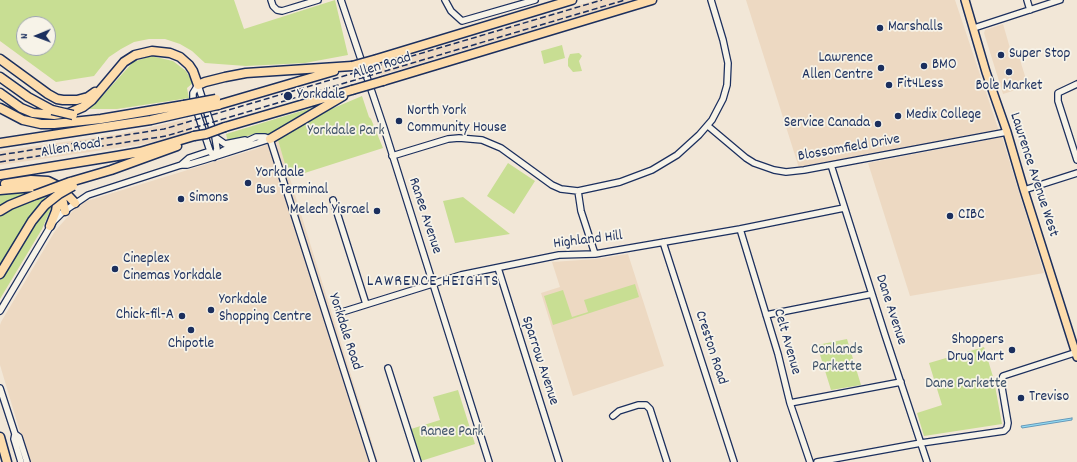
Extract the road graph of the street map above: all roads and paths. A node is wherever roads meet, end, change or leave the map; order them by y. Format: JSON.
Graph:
{"nodes":[{"id":1,"x":271,"y":0,"type":"edge"},
{"id":2,"x":318,"y":0,"type":"edge"},
{"id":3,"x":341,"y":0,"type":"edge"},
{"id":4,"x":445,"y":0,"type":"edge"},
{"id":5,"x":536,"y":0,"type":"edge"},
{"id":6,"x":572,"y":0,"type":"edge"},
{"id":7,"x":652,"y":0,"type":"edge"},
{"id":8,"x":711,"y":0,"type":"edge"},
{"id":9,"x":965,"y":0,"type":"edge"},
{"id":10,"x":1027,"y":0,"type":"edge"},
{"id":11,"x":1060,"y":0,"type":"edge"},
{"id":12,"x":519,"y":2,"type":"edge"},
{"id":13,"x":1030,"y":10,"type":"junction"},
{"id":14,"x":974,"y":28,"type":"junction"},
{"id":15,"x":0,"y":59,"type":"edge"},
{"id":16,"x":352,"y":66,"type":"junction"},
{"id":17,"x":0,"y":77,"type":"edge"},
{"id":18,"x":109,"y":79,"type":"junction"},
{"id":19,"x":1077,"y":84,"type":"edge"},
{"id":20,"x":198,"y":85,"type":"junction"},
{"id":21,"x":352,"y":90,"type":"junction"},
{"id":22,"x":0,"y":93,"type":"edge"},
{"id":23,"x":0,"y":108,"type":"edge"},
{"id":24,"x":185,"y":109,"type":"junction"},
{"id":25,"x":122,"y":115,"type":"junction"},
{"id":26,"x":708,"y":126,"type":"junction"},
{"id":27,"x":1007,"y":132,"type":"junction"},
{"id":28,"x":215,"y":137,"type":"junction"},
{"id":29,"x":194,"y":138,"type":"junction"},
{"id":30,"x":270,"y":139,"type":"junction"},
{"id":31,"x":250,"y":140,"type":"junction"},
{"id":32,"x":0,"y":143,"type":"edge"},
{"id":33,"x":210,"y":151,"type":"junction"},
{"id":34,"x":392,"y":156,"type":"junction"},
{"id":35,"x":214,"y":157,"type":"junction"},
{"id":36,"x":1077,"y":160,"type":"edge"},
{"id":37,"x":181,"y":165,"type":"junction"},
{"id":38,"x":831,"y":165,"type":"junction"},
{"id":39,"x":1077,"y":173,"type":"edge"},
{"id":40,"x":0,"y":174,"type":"edge"},
{"id":41,"x":71,"y":184,"type":"junction"},
{"id":42,"x":0,"y":185,"type":"edge"},
{"id":43,"x":60,"y":187,"type":"junction"},
{"id":44,"x":0,"y":190,"type":"edge"},
{"id":45,"x":1024,"y":190,"type":"junction"},
{"id":46,"x":578,"y":191,"type":"junction"},
{"id":47,"x":333,"y":200,"type":"dead end"},
{"id":48,"x":75,"y":203,"type":"junction"},
{"id":49,"x":844,"y":208,"type":"junction"},
{"id":50,"x":0,"y":211,"type":"edge"},
{"id":51,"x":65,"y":211,"type":"junction"},
{"id":52,"x":50,"y":226,"type":"junction"},
{"id":53,"x":740,"y":229,"type":"junction"},
{"id":54,"x":663,"y":242,"type":"junction"},
{"id":55,"x":595,"y":254,"type":"junction"},
{"id":56,"x":498,"y":268,"type":"junction"},
{"id":57,"x":0,"y":274,"type":"edge"},
{"id":58,"x":432,"y":284,"type":"junction"},
{"id":59,"x":872,"y":294,"type":"junction"},
{"id":60,"x":366,"y":304,"type":"junction"},
{"id":61,"x":0,"y":311,"type":"edge"},
{"id":62,"x":339,"y":313,"type":"dead end"},
{"id":63,"x":766,"y":315,"type":"junction"},
{"id":64,"x":1077,"y":354,"type":"edge"},
{"id":65,"x":388,"y":368,"type":"dead end"},
{"id":66,"x":901,"y":382,"type":"junction"},
{"id":67,"x":0,"y":388,"type":"edge"},
{"id":68,"x":790,"y":403,"type":"junction"},
{"id":69,"x":613,"y":416,"type":"dead end"},
{"id":70,"x":15,"y":434,"type":"junction"},
{"id":71,"x":0,"y":437,"type":"edge"},
{"id":72,"x":921,"y":443,"type":"junction"},
{"id":73,"x":7,"y":462,"type":"edge"},
{"id":74,"x":21,"y":462,"type":"edge"},
{"id":75,"x":27,"y":462,"type":"edge"},
{"id":76,"x":373,"y":462,"type":"edge"},
{"id":77,"x":418,"y":462,"type":"edge"},
{"id":78,"x":489,"y":462,"type":"edge"},
{"id":79,"x":559,"y":462,"type":"edge"},
{"id":80,"x":666,"y":462,"type":"edge"},
{"id":81,"x":734,"y":462,"type":"edge"},
{"id":82,"x":810,"y":462,"type":"edge"},
{"id":83,"x":817,"y":462,"type":"edge"},
{"id":84,"x":927,"y":462,"type":"edge"}],
"edges":[{"from":1,"to":2,"type":"street"},
{"from":3,"to":34,"type":"street","name":"Ranee Avenue"},
{"from":4,"to":12,"type":"street"},
{"from":5,"to":12,"type":"street"},
{"from":6,"to":16,"type":"highway","name":"Allen Road","bridge":true},
{"from":7,"to":21,"type":"highway","name":"Allen Road","bridge":true},
{"from":8,"to":26,"type":"street"},
{"from":9,"to":14,"type":"main road","name":"Lawrence Avenue West"},
{"from":10,"to":13,"type":"street"},
{"from":11,"to":13,"type":"street"},
{"from":13,"to":14,"type":"street"},
{"from":14,"to":27,"type":"main road","name":"Lawrence Avenue West"},
{"from":15,"to":18,"type":"highway"},
{"from":16,"to":20,"type":"highway"},
{"from":16,"to":24,"type":"highway","name":"Allen Road","bridge":true},
{"from":17,"to":25,"type":"highway","bridge":true},
{"from":18,"to":20,"type":"highway"},
{"from":18,"to":22,"type":"highway"},
{"from":19,"to":36,"type":"street"},
{"from":20,"to":28,"type":"street"},
{"from":20,"to":33,"type":"street"},
{"from":21,"to":29,"type":"highway","name":"Allen Road","bridge":true},
{"from":21,"to":30,"type":"highway"},
{"from":23,"to":25,"type":"highway"},
{"from":24,"to":25,"type":"highway"},
{"from":24,"to":32,"type":"highway","name":"Allen Road"},
{"from":26,"to":38,"type":"street","name":"Blossomfield Drive"},
{"from":26,"to":46,"type":"street"},
{"from":27,"to":38,"type":"street","name":"Blossomfield Drive"},
{"from":27,"to":45,"type":"main road","name":"Lawrence Avenue West"},
{"from":28,"to":31,"type":"street"},
{"from":28,"to":35,"type":"street"},
{"from":29,"to":40,"type":"highway","name":"Allen Road"},
{"from":29,"to":41,"type":"highway"},
{"from":30,"to":31,"type":"street"},
{"from":30,"to":35,"type":"street"},
{"from":30,"to":76,"type":"street","name":"Yorkdale Road"},
{"from":31,"to":35,"type":"street"},
{"from":33,"to":35,"type":"street"},
{"from":33,"to":37,"type":"street"},
{"from":34,"to":46,"type":"street"},
{"from":34,"to":58,"type":"street","name":"Ranee Avenue"},
{"from":35,"to":37,"type":"street"},
{"from":37,"to":48,"type":"street"},
{"from":38,"to":49,"type":"street","name":"Dane Avenue"},
{"from":39,"to":45,"type":"street"},
{"from":41,"to":50,"type":"highway","bridge":true},
{"from":41,"to":57,"type":"highway","bridge":true},
{"from":42,"to":43,"type":"highway"},
{"from":43,"to":48,"type":"highway"},
{"from":43,"to":51,"type":"highway"},
{"from":44,"to":52,"type":"highway"},
{"from":45,"to":64,"type":"main road","name":"Lawrence Avenue West"},
{"from":46,"to":55,"type":"street"},
{"from":47,"to":60,"type":"street"},
{"from":48,"to":51,"type":"street"},
{"from":49,"to":53,"type":"street","name":"Highland Hill"},
{"from":49,"to":59,"type":"street","name":"Dane Avenue"},
{"from":51,"to":52,"type":"street"},
{"from":52,"to":61,"type":"street"},
{"from":53,"to":54,"type":"street","name":"Highland Hill"},
{"from":53,"to":63,"type":"street","name":"Celt Avenue"},
{"from":54,"to":55,"type":"street","name":"Highland Hill"},
{"from":54,"to":81,"type":"street","name":"Creston Road"},
{"from":55,"to":56,"type":"street","name":"Highland Hill"},
{"from":56,"to":58,"type":"street","name":"Highland Hill"},
{"from":56,"to":79,"type":"street","name":"Sparrow Avenue"},
{"from":58,"to":60,"type":"street","name":"Highland Hill"},
{"from":58,"to":78,"type":"street","name":"Ranee Avenue"},
{"from":59,"to":63,"type":"street"},
{"from":59,"to":66,"type":"street","name":"Dane Avenue"},
{"from":60,"to":62,"type":"street","name":"Highland Hill"},
{"from":63,"to":68,"type":"street","name":"Celt Avenue"},
{"from":64,"to":72,"type":"street"},
{"from":65,"to":77,"type":"street"},
{"from":66,"to":68,"type":"street"},
{"from":66,"to":72,"type":"street","name":"Dane Avenue"},
{"from":67,"to":70,"type":"street"},
{"from":68,"to":82,"type":"street","name":"Celt Avenue"},
{"from":69,"to":80,"type":"street"},
{"from":70,"to":74,"type":"street"},
{"from":70,"to":75,"type":"street"},
{"from":71,"to":73,"type":"highway"},
{"from":72,"to":83,"type":"street"},
{"from":72,"to":84,"type":"street","name":"Dane Avenue"}]}
